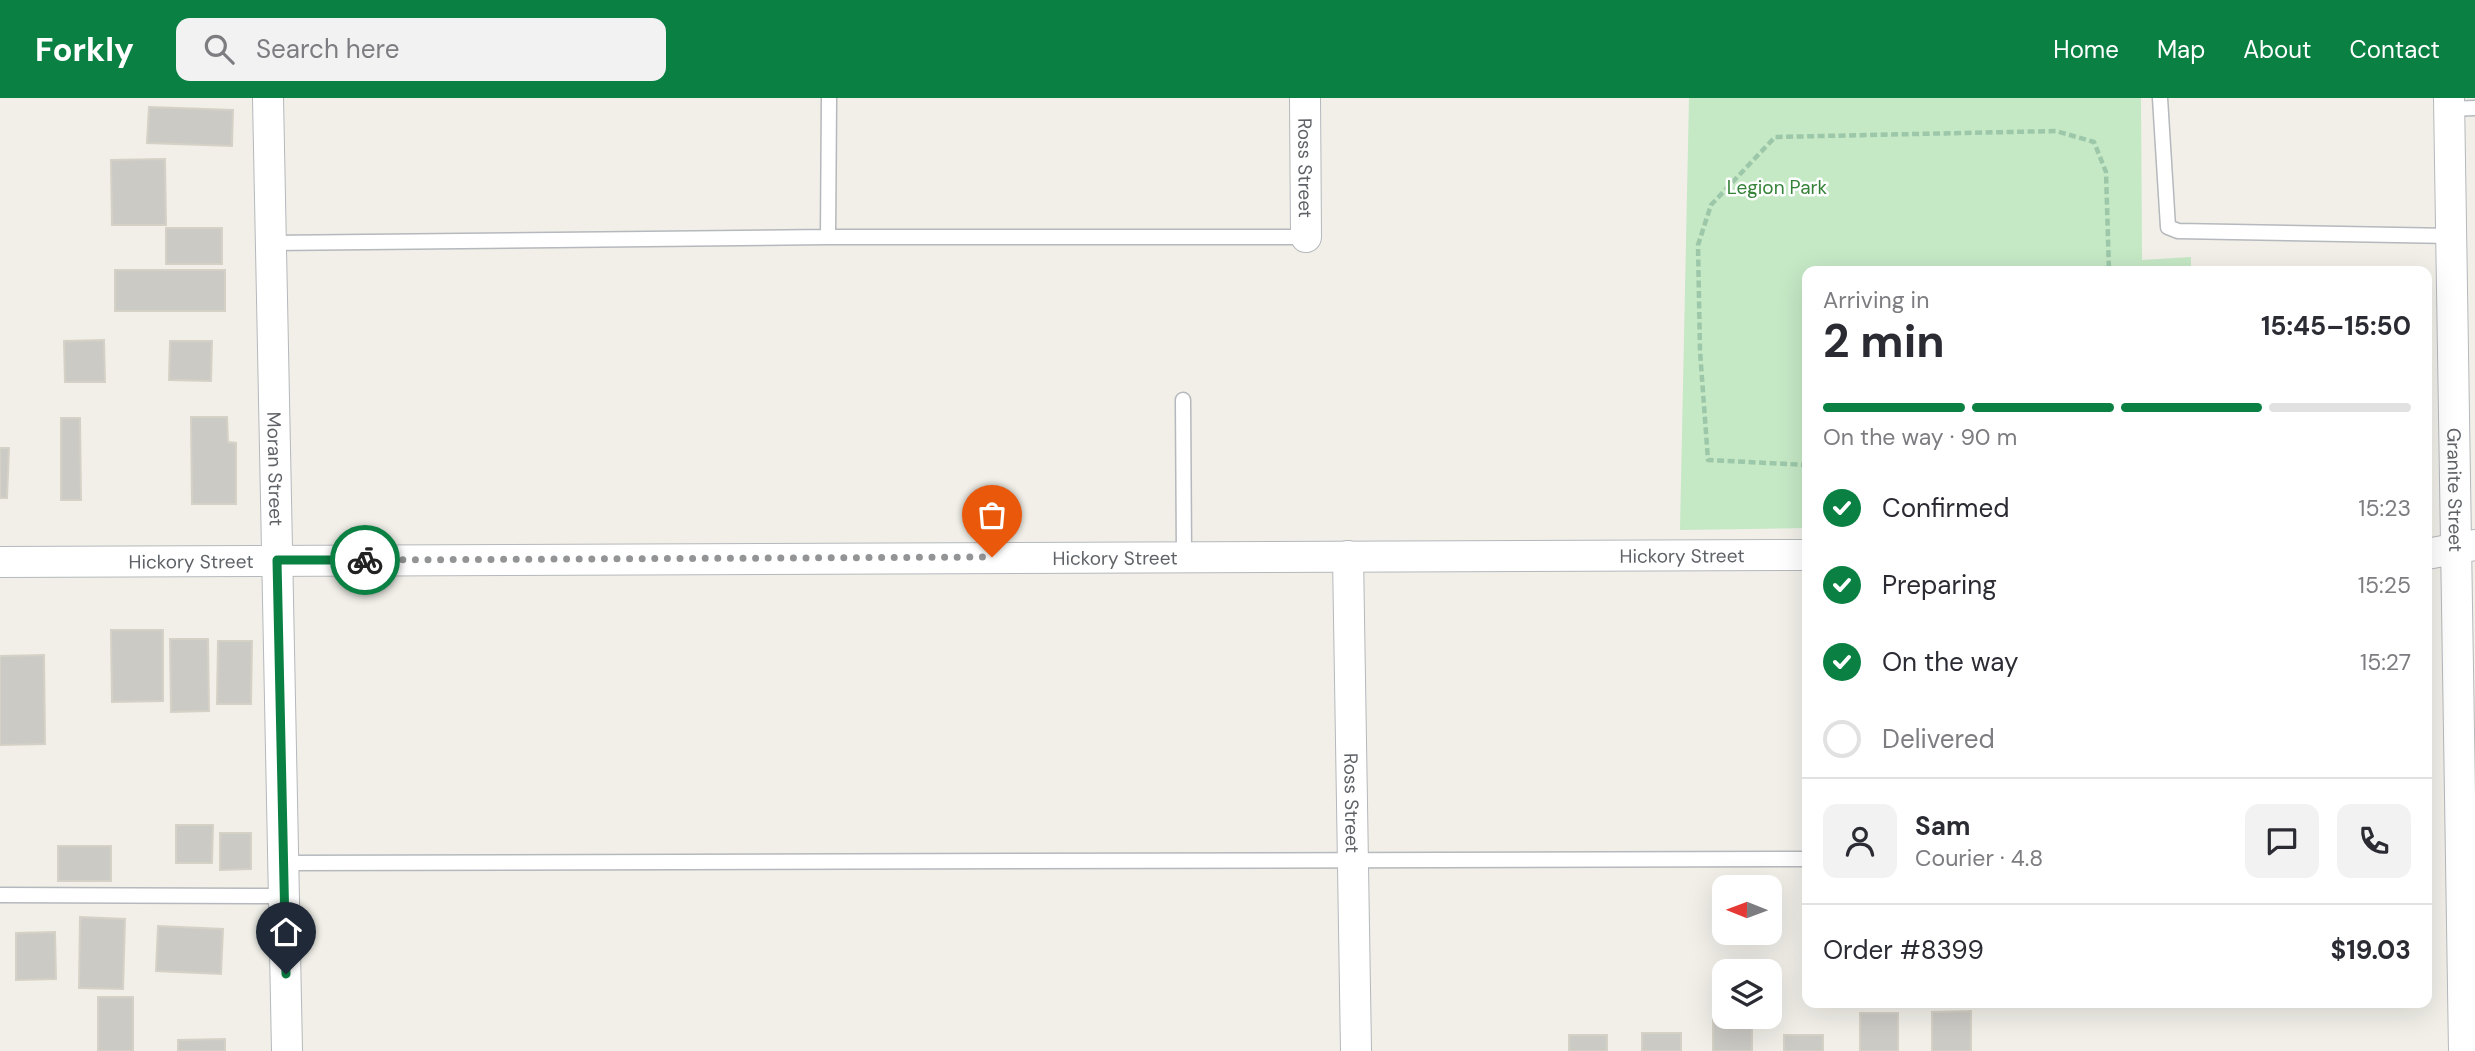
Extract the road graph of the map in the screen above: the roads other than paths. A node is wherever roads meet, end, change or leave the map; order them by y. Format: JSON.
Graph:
{"nodes":[{"id":1,"x":268,"y":98,"type":"edge"},
{"id":2,"x":829,"y":98,"type":"edge"},
{"id":3,"x":1305,"y":98,"type":"edge"},
{"id":4,"x":2160,"y":98,"type":"edge"},
{"id":5,"x":2458,"y":105,"type":"edge"},
{"id":6,"x":2452,"y":236,"type":"junction"},
{"id":7,"x":828,"y":237,"type":"junction"},
{"id":8,"x":1306,"y":237,"type":"joint"},
{"id":9,"x":271,"y":243,"type":"junction"},
{"id":10,"x":1183,"y":400,"type":"dead end"},
{"id":11,"x":2466,"y":547,"type":"edge"},
{"id":12,"x":2432,"y":553,"type":"edge"},
{"id":13,"x":1348,"y":555,"type":"junction"},
{"id":14,"x":1802,"y":555,"type":"edge"},
{"id":15,"x":1184,"y":556,"type":"junction"},
{"id":16,"x":277,"y":560,"type":"junction"},
{"id":17,"x":0,"y":562,"type":"edge"},
{"id":18,"x":2468,"y":723,"type":"edge"},
{"id":19,"x":1802,"y":859,"type":"edge"},
{"id":20,"x":1353,"y":861,"type":"junction"},
{"id":21,"x":284,"y":863,"type":"junction"},
{"id":22,"x":0,"y":895,"type":"edge"},
{"id":23,"x":284,"y":896,"type":"junction"},
{"id":24,"x":2469,"y":1020,"type":"edge"},
{"id":25,"x":287,"y":1051,"type":"edge"},
{"id":26,"x":1356,"y":1051,"type":"edge"},
{"id":27,"x":2464,"y":1051,"type":"edge"}],
"edges":[{"from":1,"to":9,"type":"street","name":"Moran Street"},
{"from":2,"to":7,"type":"lane"},
{"from":3,"to":8,"type":"street","name":"Ross Street"},
{"from":4,"to":6,"type":"lane"},
{"from":5,"to":6,"type":"street","name":"Granite Street"},
{"from":6,"to":11,"type":"street","name":"Granite Street"},
{"from":7,"to":8,"type":"lane"},
{"from":7,"to":9,"type":"lane"},
{"from":9,"to":16,"type":"street","name":"Moran Street"},
{"from":10,"to":15,"type":"lane"},
{"from":11,"to":12,"type":"street"},
{"from":11,"to":18,"type":"street","name":"Granite Street"},
{"from":13,"to":14,"type":"street","name":"Hickory Street"},
{"from":13,"to":15,"type":"street","name":"Hickory Street"},
{"from":13,"to":20,"type":"street","name":"Ross Street"},
{"from":15,"to":16,"type":"street","name":"Hickory Street"},
{"from":16,"to":17,"type":"street","name":"Hickory Street"},
{"from":16,"to":21,"type":"street","name":"Moran Street"},
{"from":18,"to":24,"type":"street","name":"Granite Street"},
{"from":19,"to":20,"type":"lane"},
{"from":20,"to":21,"type":"lane"},
{"from":20,"to":26,"type":"street","name":"Ross Street"},
{"from":21,"to":23,"type":"street","name":"Moran Street"},
{"from":22,"to":23,"type":"lane"},
{"from":23,"to":25,"type":"street","name":"Moran Street"},
{"from":24,"to":27,"type":"street","name":"Granite Street"}]}
